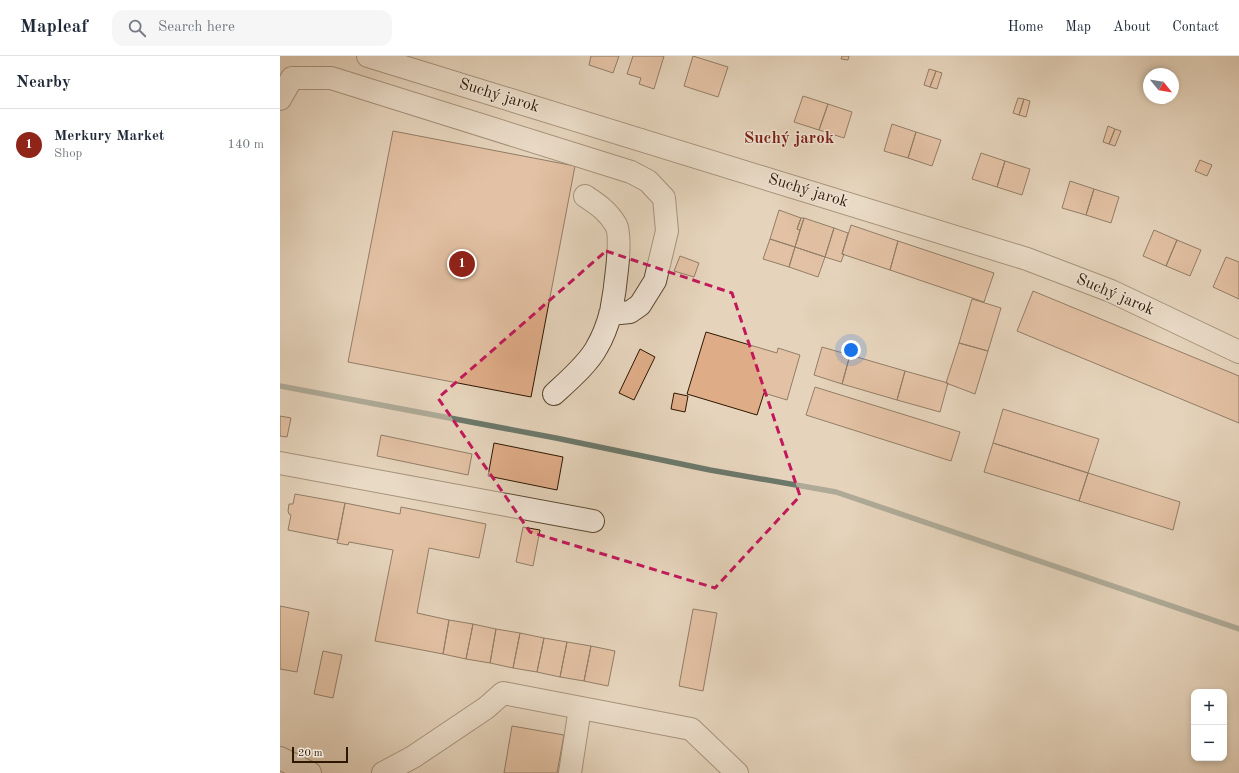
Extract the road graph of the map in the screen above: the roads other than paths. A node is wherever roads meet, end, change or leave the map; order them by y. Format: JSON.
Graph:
{"nodes":[{"id":1,"x":368,"y":56,"type":"edge"},
{"id":2,"x":280,"y":99,"type":"edge"},
{"id":3,"x":585,"y":196,"type":"dead end"},
{"id":4,"x":610,"y":314,"type":"junction"},
{"id":5,"x":1239,"y":352,"type":"edge"},
{"id":6,"x":554,"y":394,"type":"dead end"},
{"id":7,"x":280,"y":463,"type":"edge"},
{"id":8,"x":593,"y":521,"type":"dead end"},
{"id":9,"x":580,"y":708,"type":"junction"},
{"id":10,"x":280,"y":758,"type":"edge"},
{"id":11,"x":310,"y":773,"type":"edge"},
{"id":12,"x":383,"y":773,"type":"edge"},
{"id":13,"x":570,"y":773,"type":"edge"},
{"id":14,"x":737,"y":773,"type":"edge"}],
"edges":[{"from":1,"to":5,"type":"street","name":"Suchý jarok"},
{"from":2,"to":4,"type":"street"},
{"from":3,"to":4,"type":"street"},
{"from":4,"to":6,"type":"street"},
{"from":7,"to":8,"type":"street"},
{"from":9,"to":12,"type":"street"},
{"from":9,"to":13,"type":"street"},
{"from":9,"to":14,"type":"street"},
{"from":10,"to":11,"type":"street"}]}
